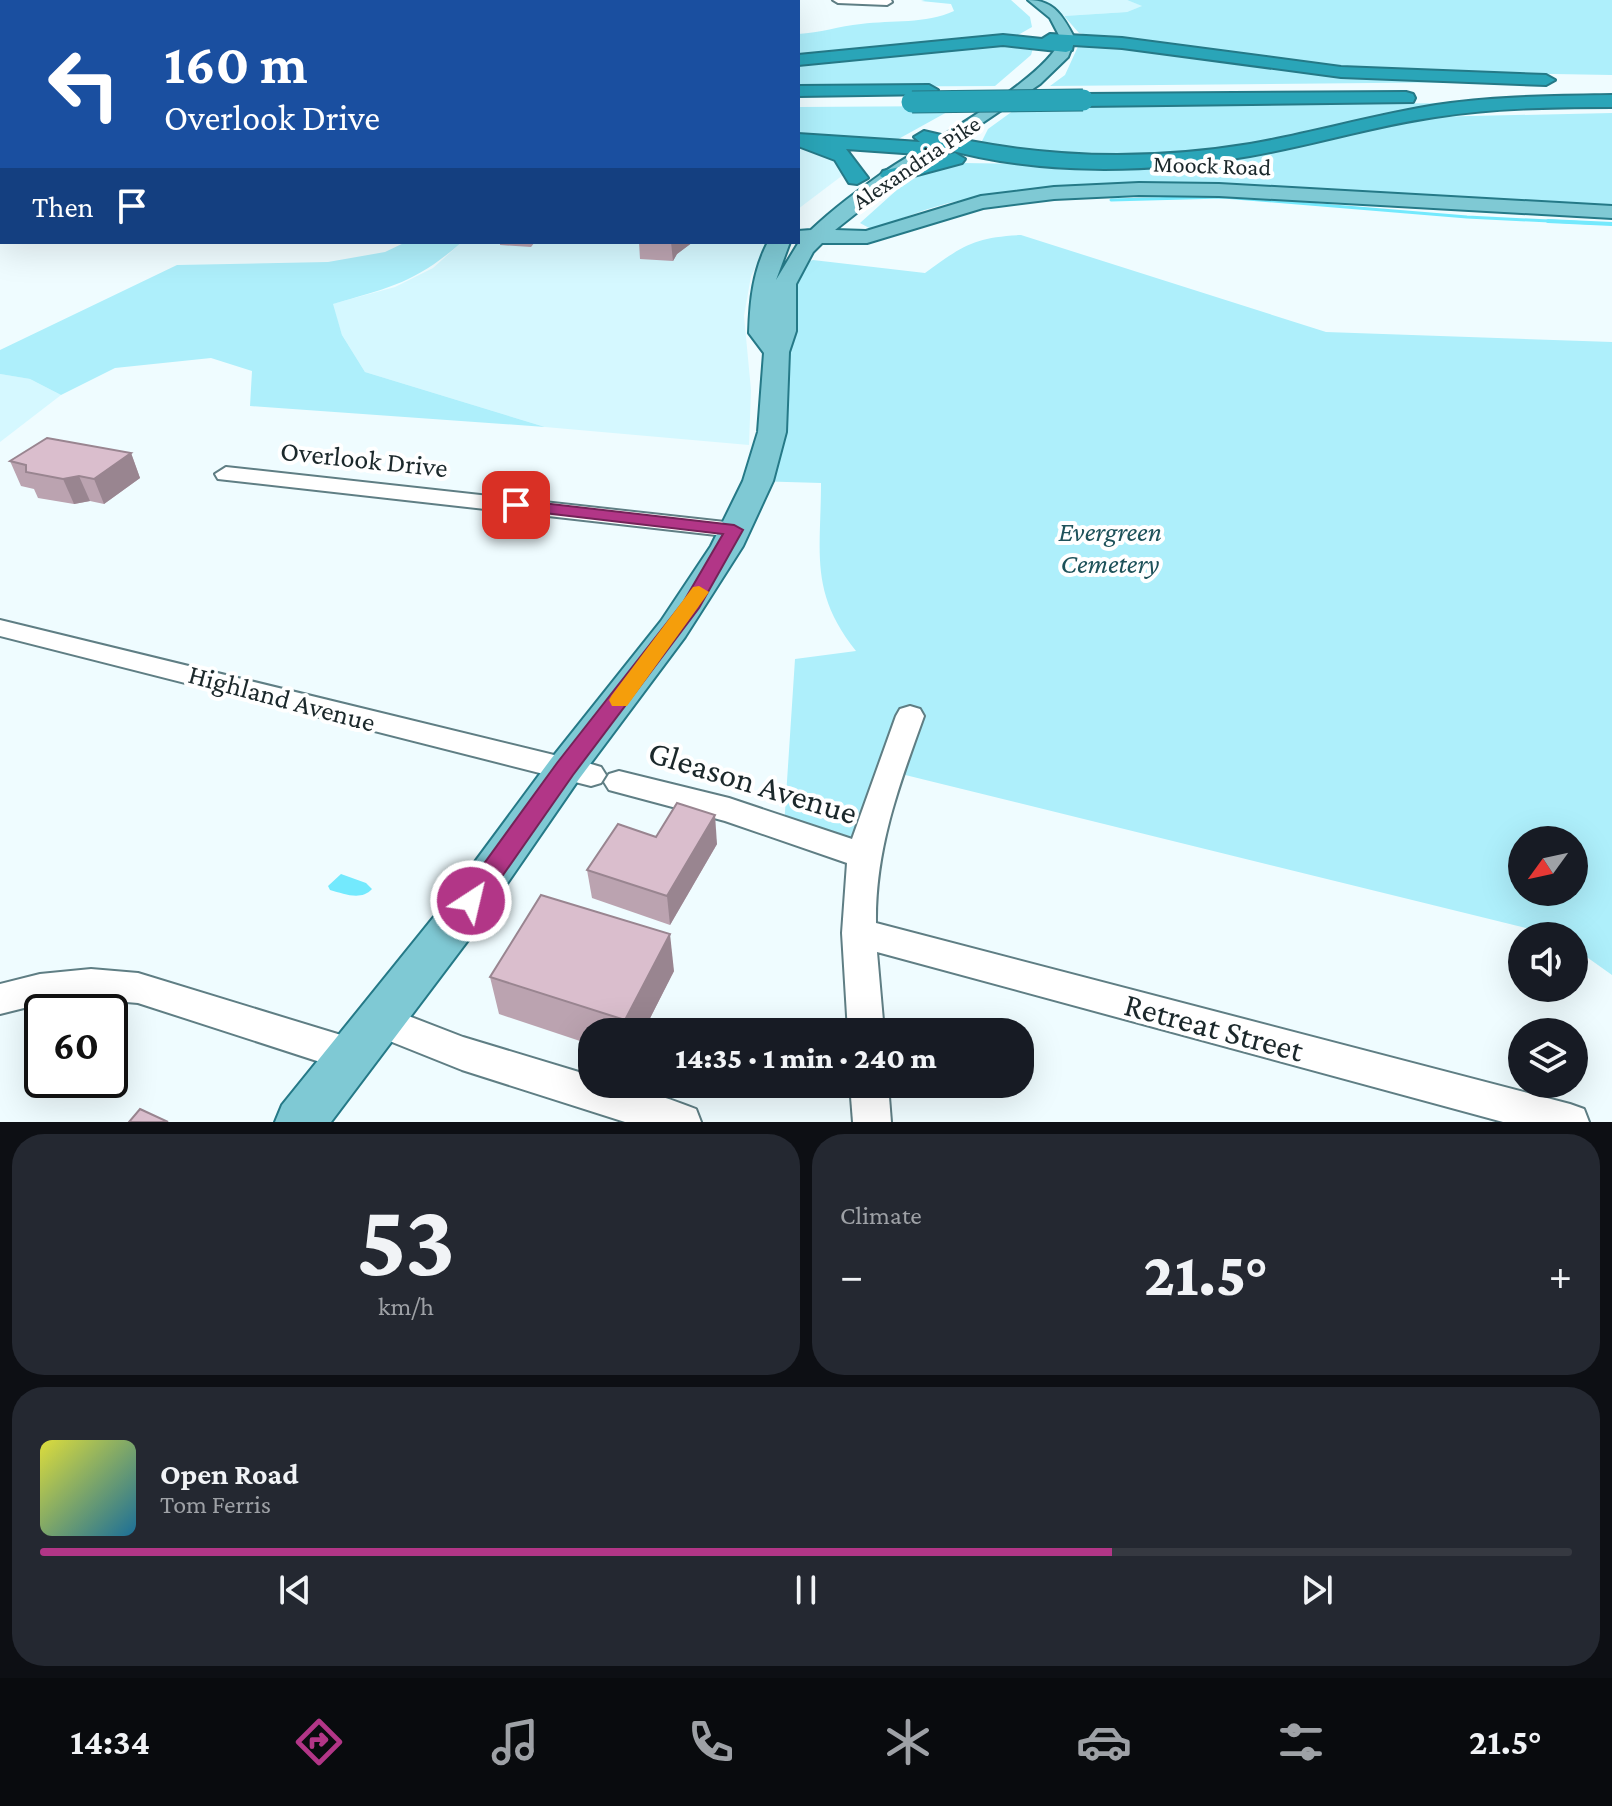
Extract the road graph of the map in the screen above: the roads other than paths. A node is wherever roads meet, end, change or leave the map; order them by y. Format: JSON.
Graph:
{"nodes":[{"id":1,"x":838,"y":0,"type":"edge"},
{"id":2,"x":1018,"y":0,"type":"edge"},
{"id":3,"x":1035,"y":0,"type":"edge"},
{"id":4,"x":887,"y":2,"type":"dead end"},
{"id":5,"x":1043,"y":22,"type":"junction"},
{"id":6,"x":1003,"y":40,"type":"junction"},
{"id":7,"x":1059,"y":40,"type":"junction"},
{"id":8,"x":800,"y":60,"type":"edge"},
{"id":9,"x":1560,"y":80,"type":"dead end"},
{"id":10,"x":1612,"y":86,"type":"edge"},
{"id":11,"x":800,"y":91,"type":"edge"},
{"id":12,"x":1087,"y":95,"type":"junction"},
{"id":13,"x":1612,"y":99,"type":"edge"},
{"id":14,"x":800,"y":103,"type":"edge"},
{"id":15,"x":800,"y":141,"type":"edge"},
{"id":16,"x":800,"y":142,"type":"edge"},
{"id":17,"x":926,"y":144,"type":"junction"},
{"id":18,"x":1007,"y":155,"type":"junction"},
{"id":19,"x":891,"y":176,"type":"junction"},
{"id":20,"x":857,"y":178,"type":"junction"},
{"id":21,"x":1612,"y":212,"type":"edge"},
{"id":22,"x":838,"y":215,"type":"junction"},
{"id":23,"x":805,"y":225,"type":"edge"},
{"id":24,"x":881,"y":234,"type":"junction"},
{"id":25,"x":778,"y":244,"type":"edge"},
{"id":26,"x":800,"y":244,"type":"edge"},
{"id":27,"x":793,"y":267,"type":"junction"},
{"id":28,"x":777,"y":352,"type":"junction"},
{"id":29,"x":226,"y":474,"type":"dead end"},
{"id":30,"x":734,"y":530,"type":"junction"},
{"id":31,"x":0,"y":628,"type":"edge"},
{"id":32,"x":910,"y":716,"type":"dead end"},
{"id":33,"x":592,"y":775,"type":"junction"},
{"id":34,"x":864,"y":856,"type":"junction"},
{"id":35,"x":859,"y":933,"type":"junction"},
{"id":36,"x":0,"y":999,"type":"edge"},
{"id":37,"x":865,"y":1018,"type":"edge"},
{"id":38,"x":367,"y":1038,"type":"junction"},
{"id":39,"x":870,"y":1098,"type":"edge"},
{"id":40,"x":300,"y":1122,"type":"edge"},
{"id":41,"x":682,"y":1122,"type":"edge"},
{"id":42,"x":872,"y":1122,"type":"edge"},
{"id":43,"x":1570,"y":1122,"type":"edge"}],
"edges":[{"from":1,"to":4,"type":"street"},
{"from":2,"to":5,"type":"main road"},
{"from":3,"to":7,"type":"main road"},
{"from":5,"to":6,"type":"highway"},
{"from":5,"to":7,"type":"main road"},
{"from":6,"to":7,"type":"highway"},
{"from":6,"to":8,"type":"highway"},
{"from":7,"to":9,"type":"highway"},
{"from":7,"to":17,"type":"main road","name":"Alexandria Pike"},
{"from":10,"to":12,"type":"highway"},
{"from":11,"to":12,"type":"highway"},
{"from":12,"to":13,"type":"highway"},
{"from":12,"to":14,"type":"highway","bridge":true},
{"from":13,"to":18,"type":"highway"},
{"from":15,"to":17,"type":"highway"},
{"from":16,"to":20,"type":"highway"},
{"from":17,"to":18,"type":"highway"},
{"from":17,"to":19,"type":"main road","name":"Alexandria Pike"},
{"from":17,"to":20,"type":"main road","name":"Alexandria Pike"},
{"from":18,"to":19,"type":"highway"},
{"from":19,"to":22,"type":"main road","name":"Alexandria Pike"},
{"from":20,"to":23,"type":"main road","name":"Alexandria Pike"},
{"from":21,"to":24,"type":"main road","name":"Moock Road"},
{"from":22,"to":23,"type":"main road","name":"Alexandria Pike"},
{"from":22,"to":24,"type":"main road"},
{"from":23,"to":24,"type":"main road","name":"Moock Road"},
{"from":24,"to":27,"type":"main road"},
{"from":25,"to":28,"type":"main road","name":"Alexandria Pike"},
{"from":26,"to":27,"type":"main road","name":"Alexandria Pike"},
{"from":27,"to":28,"type":"main road","name":"Alexandria Pike"},
{"from":28,"to":30,"type":"main road","name":"Alexandria Pike"},
{"from":29,"to":30,"type":"street","name":"Overlook Drive"},
{"from":30,"to":33,"type":"main road","name":"Alexandria Pike"},
{"from":31,"to":33,"type":"street","name":"Highland Avenue"},
{"from":32,"to":34,"type":"street"},
{"from":33,"to":34,"type":"street","name":"Gleason Avenue"},
{"from":33,"to":38,"type":"main road","name":"Alexandria Pike"},
{"from":34,"to":35,"type":"street"},
{"from":35,"to":37,"type":"street"},
{"from":35,"to":43,"type":"street","name":"Retreat Street"},
{"from":36,"to":38,"type":"street"},
{"from":38,"to":40,"type":"main road","name":"Alexandria Pike"},
{"from":38,"to":41,"type":"street"},
{"from":39,"to":42,"type":"street"}]}
